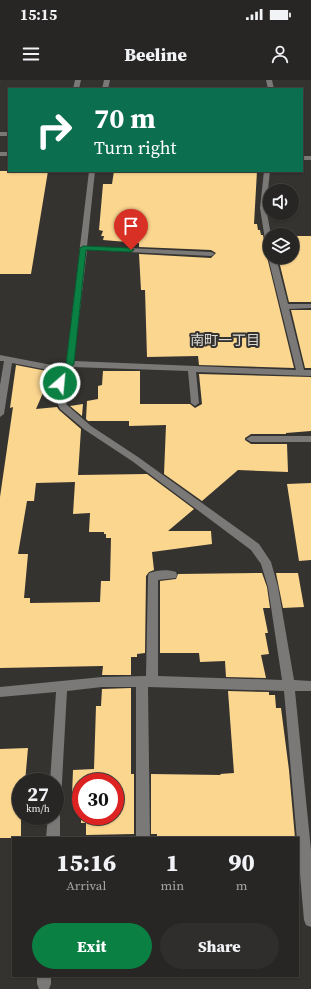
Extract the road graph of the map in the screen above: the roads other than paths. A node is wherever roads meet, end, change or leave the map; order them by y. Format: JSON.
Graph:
{"nodes":[{"id":1,"x":92,"y":172,"type":"edge"},
{"id":2,"x":267,"y":172,"type":"edge"},
{"id":3,"x":267,"y":228,"type":"edge"},
{"id":4,"x":83,"y":248,"type":"junction"},
{"id":5,"x":211,"y":254,"type":"dead end"},
{"id":6,"x":274,"y":264,"type":"edge"},
{"id":7,"x":311,"y":306,"type":"edge"},
{"id":8,"x":284,"y":307,"type":"junction"},
{"id":9,"x":4,"y":359,"type":"edge"},
{"id":10,"x":67,"y":367,"type":"junction"},
{"id":11,"x":192,"y":369,"type":"junction"},
{"id":12,"x":301,"y":373,"type":"junction"},
{"id":13,"x":311,"y":373,"type":"edge"},
{"id":14,"x":195,"y":402,"type":"dead end"},
{"id":15,"x":0,"y":414,"type":"edge"},
{"id":16,"x":251,"y":439,"type":"dead end"},
{"id":17,"x":311,"y":439,"type":"edge"},
{"id":18,"x":172,"y":575,"type":"dead end"},
{"id":19,"x":147,"y":681,"type":"junction"},
{"id":20,"x":62,"y":685,"type":"junction"},
{"id":21,"x":289,"y":685,"type":"junction"},
{"id":22,"x":311,"y":686,"type":"edge"},
{"id":23,"x":0,"y":692,"type":"edge"},
{"id":24,"x":57,"y":773,"type":"edge"},
{"id":25,"x":54,"y":825,"type":"edge"},
{"id":26,"x":53,"y":837,"type":"edge"},
{"id":27,"x":143,"y":837,"type":"edge"},
{"id":28,"x":311,"y":920,"type":"edge"}],
"edges":[{"from":1,"to":4,"type":"street"},
{"from":2,"to":3,"type":"street"},
{"from":4,"to":5,"type":"street"},
{"from":4,"to":10,"type":"street"},
{"from":6,"to":8,"type":"street"},
{"from":7,"to":8,"type":"street"},
{"from":8,"to":12,"type":"street"},
{"from":9,"to":10,"type":"street"},
{"from":9,"to":15,"type":"street"},
{"from":10,"to":11,"type":"street"},
{"from":10,"to":21,"type":"street"},
{"from":11,"to":12,"type":"street"},
{"from":11,"to":14,"type":"street"},
{"from":12,"to":13,"type":"street"},
{"from":16,"to":17,"type":"street"},
{"from":18,"to":19,"type":"street"},
{"from":19,"to":20,"type":"street"},
{"from":19,"to":21,"type":"street"},
{"from":19,"to":27,"type":"street"},
{"from":20,"to":23,"type":"street"},
{"from":20,"to":24,"type":"street"},
{"from":21,"to":22,"type":"street"},
{"from":21,"to":28,"type":"street"},
{"from":25,"to":26,"type":"street"}]}
